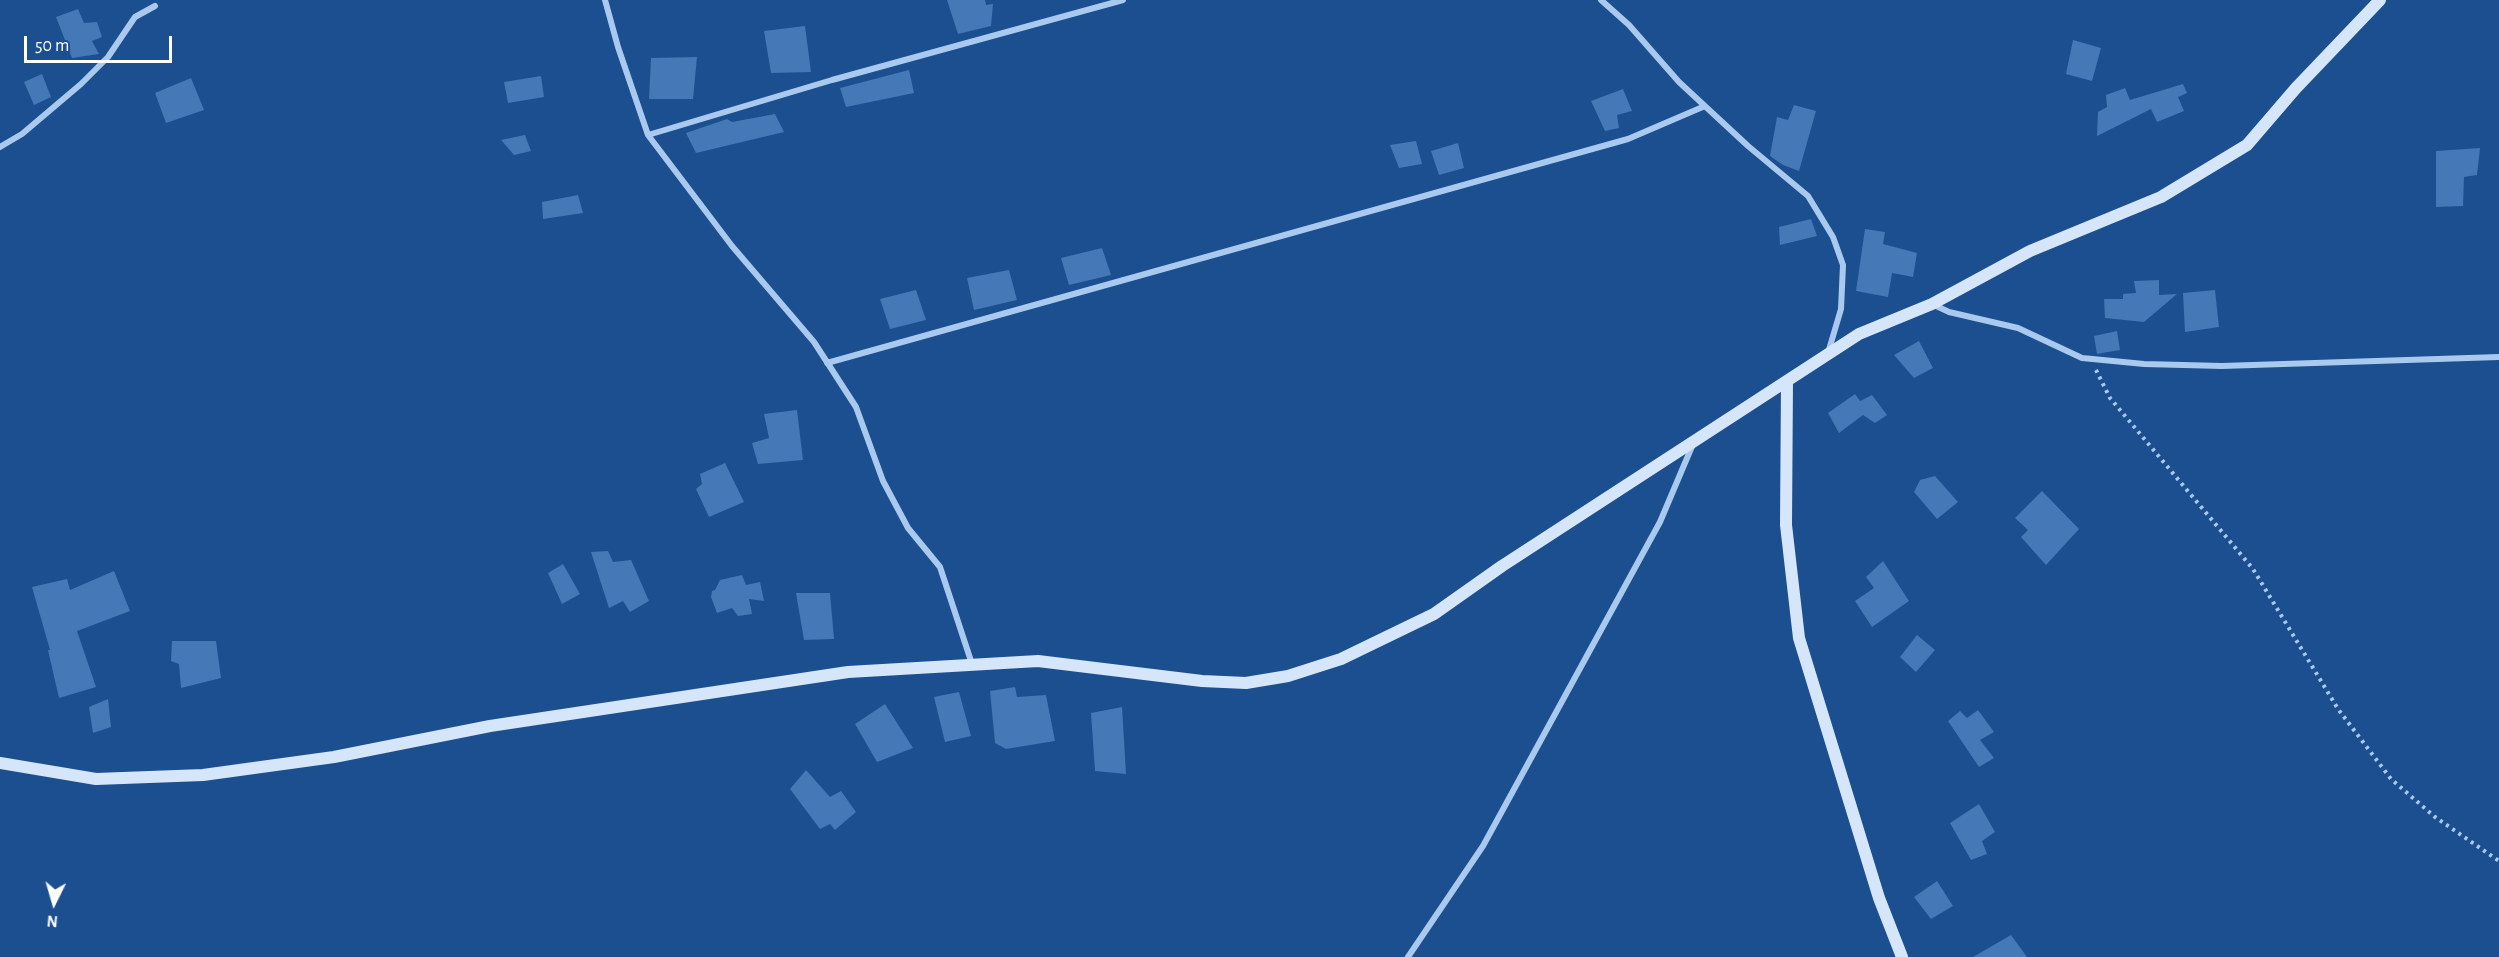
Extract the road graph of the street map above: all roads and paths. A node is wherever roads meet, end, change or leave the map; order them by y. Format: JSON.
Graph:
{"nodes":[{"id":1,"x":605,"y":0,"type":"edge"},
{"id":2,"x":1123,"y":0,"type":"edge"},
{"id":3,"x":1601,"y":0,"type":"edge"},
{"id":4,"x":2380,"y":0,"type":"edge"},
{"id":5,"x":155,"y":6,"type":"dead end"},
{"id":6,"x":1705,"y":106,"type":"junction"},
{"id":7,"x":648,"y":135,"type":"junction"},
{"id":8,"x":0,"y":147,"type":"edge"},
{"id":9,"x":1932,"y":303,"type":"junction"},
{"id":10,"x":1828,"y":354,"type":"junction"},
{"id":11,"x":2499,"y":357,"type":"edge"},
{"id":12,"x":2090,"y":359,"type":"junction"},
{"id":13,"x":827,"y":363,"type":"junction"},
{"id":14,"x":1787,"y":381,"type":"junction"},
{"id":15,"x":1695,"y":440,"type":"junction"},
{"id":16,"x":972,"y":664,"type":"junction"},
{"id":17,"x":0,"y":763,"type":"edge"},
{"id":18,"x":2499,"y":861,"type":"edge"},
{"id":19,"x":1408,"y":957,"type":"edge"},
{"id":20,"x":1902,"y":957,"type":"edge"}],
"edges":[{"from":1,"to":7,"type":"street"},
{"from":2,"to":7,"type":"street"},
{"from":3,"to":6,"type":"street"},
{"from":4,"to":9,"type":"main road"},
{"from":5,"to":8,"type":"street"},
{"from":6,"to":10,"type":"street"},
{"from":6,"to":13,"type":"street"},
{"from":7,"to":13,"type":"street"},
{"from":9,"to":10,"type":"main road"},
{"from":9,"to":12,"type":"street"},
{"from":10,"to":14,"type":"main road"},
{"from":11,"to":12,"type":"street"},
{"from":12,"to":18,"type":"path"},
{"from":13,"to":16,"type":"street"},
{"from":14,"to":15,"type":"main road"},
{"from":14,"to":20,"type":"main road"},
{"from":15,"to":16,"type":"main road"},
{"from":15,"to":19,"type":"street"},
{"from":16,"to":17,"type":"main road"}]}
